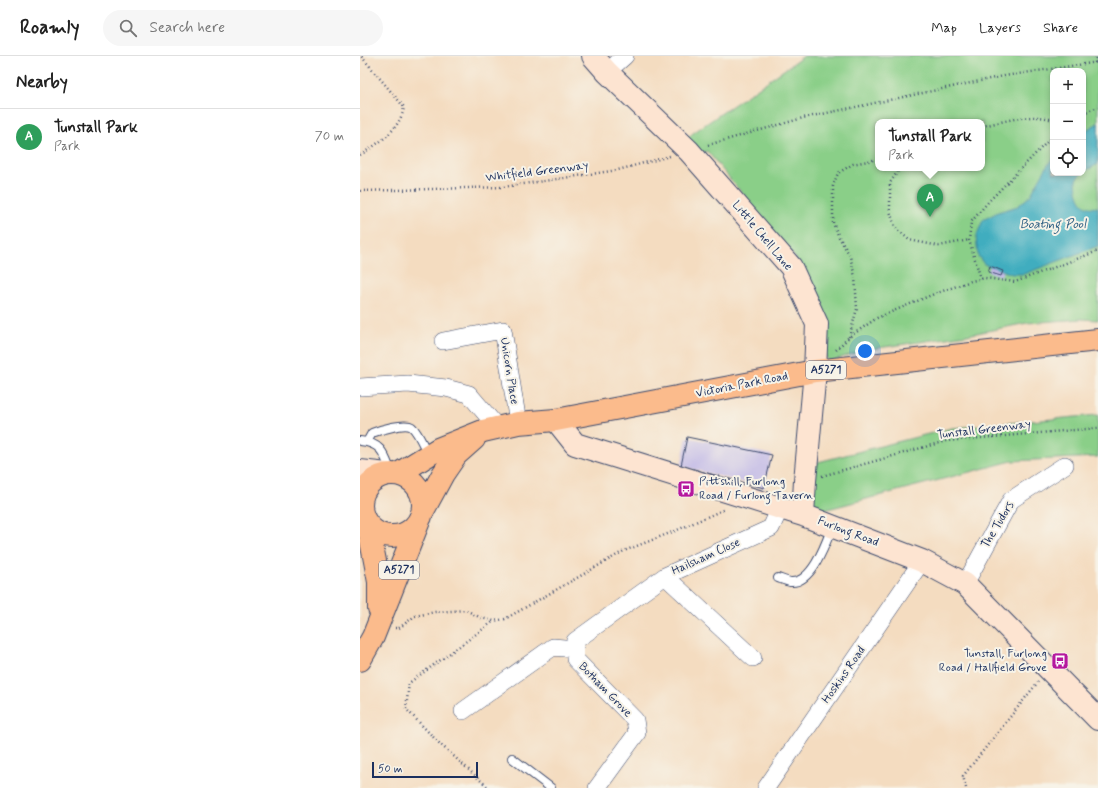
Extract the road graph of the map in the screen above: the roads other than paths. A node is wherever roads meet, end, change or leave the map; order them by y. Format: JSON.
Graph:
{"nodes":[{"id":1,"x":592,"y":56,"type":"edge"},
{"id":2,"x":625,"y":56,"type":"edge"},
{"id":3,"x":607,"y":72,"type":"junction"},
{"id":4,"x":1098,"y":340,"type":"edge"},
{"id":5,"x":443,"y":341,"type":"dead end"},
{"id":6,"x":815,"y":371,"type":"junction"},
{"id":7,"x":360,"y":387,"type":"edge"},
{"id":8,"x":556,"y":420,"type":"junction"},
{"id":9,"x":499,"y":427,"type":"junction"},
{"id":10,"x":364,"y":442,"type":"edge"},
{"id":11,"x":429,"y":455,"type":"junction"},
{"id":12,"x":1065,"y":465,"type":"dead end"},
{"id":13,"x":360,"y":471,"type":"edge"},
{"id":14,"x":392,"y":474,"type":"junction"},
{"id":15,"x":780,"y":508,"type":"junction"},
{"id":16,"x":803,"y":515,"type":"junction"},
{"id":17,"x":421,"y":516,"type":"junction"},
{"id":18,"x":364,"y":519,"type":"edge"},
{"id":19,"x":833,"y":526,"type":"junction"},
{"id":20,"x":922,"y":561,"type":"junction"},
{"id":21,"x":665,"y":576,"type":"junction"},
{"id":22,"x":778,"y":578,"type":"dead end"},
{"id":23,"x":965,"y":584,"type":"junction"},
{"id":24,"x":378,"y":622,"type":"junction"},
{"id":25,"x":575,"y":649,"type":"junction"},
{"id":26,"x":752,"y":658,"type":"dead end"},
{"id":27,"x":360,"y":660,"type":"edge"},
{"id":28,"x":463,"y":711,"type":"dead end"},
{"id":29,"x":1098,"y":719,"type":"edge"},
{"id":30,"x":512,"y":758,"type":"dead end"},
{"id":31,"x":551,"y":788,"type":"edge"},
{"id":32,"x":597,"y":788,"type":"edge"},
{"id":33,"x":766,"y":788,"type":"edge"}],
"edges":[{"from":1,"to":3,"type":"street","name":"Little Chell Lane"},
{"from":2,"to":3,"type":"street"},
{"from":3,"to":6,"type":"street","name":"Little Chell Lane"},
{"from":4,"to":6,"type":"main road","name":"Victoria Park Road","number":"A5271"},
{"from":5,"to":9,"type":"street","name":"Unicorn Place"},
{"from":6,"to":8,"type":"main road","name":"Victoria Park Road","number":"A5271"},
{"from":6,"to":16,"type":"street","name":"Little Chell Lane"},
{"from":7,"to":9,"type":"street"},
{"from":8,"to":9,"type":"main road","name":"Victoria Park Road","number":"A5271"},
{"from":8,"to":15,"type":"street","name":"Furlong Road"},
{"from":9,"to":11,"type":"main road","name":"Victoria Park Road","number":"A5271"},
{"from":9,"to":17,"type":"main road","number":"A5271"},
{"from":10,"to":11,"type":"lane"},
{"from":10,"to":14,"type":"lane"},
{"from":11,"to":14,"type":"main road","name":"Victoria Park Road","number":"A5271"},
{"from":12,"to":23,"type":"street","name":"The Tudors"},
{"from":13,"to":14,"type":"street"},
{"from":14,"to":17,"type":"main road"},
{"from":14,"to":18,"type":"main road"},
{"from":15,"to":16,"type":"street","name":"Furlong Road"},
{"from":15,"to":21,"type":"street","name":"Hailsham Close"},
{"from":16,"to":19,"type":"street","name":"Furlong Road"},
{"from":17,"to":18,"type":"main road"},
{"from":17,"to":24,"type":"main road","number":"A5271"},
{"from":18,"to":24,"type":"main road","number":"A5271"},
{"from":19,"to":20,"type":"street","name":"Furlong Road"},
{"from":19,"to":22,"type":"lane"},
{"from":20,"to":23,"type":"street","name":"Furlong Road"},
{"from":20,"to":33,"type":"street","name":"Hoskins Road"},
{"from":21,"to":25,"type":"street","name":"Botham Grove"},
{"from":21,"to":26,"type":"street","name":"Hailsham Close"},
{"from":23,"to":29,"type":"street","name":"Furlong Road"},
{"from":24,"to":27,"type":"main road","number":"A5271"},
{"from":25,"to":28,"type":"street"},
{"from":25,"to":32,"type":"street","name":"Botham Grove"},
{"from":30,"to":31,"type":"lane"}]}
